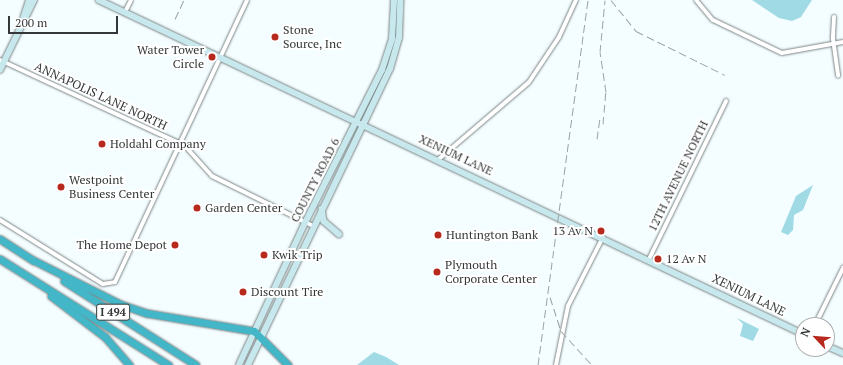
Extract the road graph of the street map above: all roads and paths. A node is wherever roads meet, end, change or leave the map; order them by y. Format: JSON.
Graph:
{"nodes":[{"id":1,"x":29,"y":0,"type":"edge"},
{"id":2,"x":34,"y":0,"type":"edge"},
{"id":3,"x":99,"y":0,"type":"edge"},
{"id":4,"x":131,"y":0,"type":"edge"},
{"id":5,"x":247,"y":0,"type":"edge"},
{"id":6,"x":394,"y":0,"type":"edge"},
{"id":7,"x":400,"y":0,"type":"edge"},
{"id":8,"x":576,"y":0,"type":"edge"},
{"id":9,"x":696,"y":0,"type":"edge"},
{"id":10,"x":125,"y":12,"type":"junction"},
{"id":11,"x":834,"y":18,"type":"dead end"},
{"id":12,"x":23,"y":20,"type":"junction"},
{"id":13,"x":843,"y":42,"type":"edge"},
{"id":14,"x":833,"y":43,"type":"junction"},
{"id":15,"x":221,"y":57,"type":"junction"},
{"id":16,"x":2,"y":60,"type":"edge"},
{"id":17,"x":0,"y":70,"type":"edge"},
{"id":18,"x":838,"y":76,"type":"dead end"},
{"id":19,"x":726,"y":101,"type":"dead end"},
{"id":20,"x":358,"y":121,"type":"junction"},
{"id":21,"x":364,"y":124,"type":"junction"},
{"id":22,"x":180,"y":144,"type":"junction"},
{"id":23,"x":439,"y":159,"type":"junction"},
{"id":24,"x":322,"y":208,"type":"junction"},
{"id":25,"x":0,"y":220,"type":"edge"},
{"id":26,"x":305,"y":222,"type":"junction"},
{"id":27,"x":313,"y":226,"type":"junction"},
{"id":28,"x":339,"y":234,"type":"dead end"},
{"id":29,"x":604,"y":237,"type":"junction"},
{"id":30,"x":0,"y":240,"type":"edge"},
{"id":31,"x":0,"y":259,"type":"edge"},
{"id":32,"x":649,"y":259,"type":"junction"},
{"id":33,"x":31,"y":260,"type":"junction"},
{"id":34,"x":843,"y":268,"type":"edge"},
{"id":35,"x":30,"y":278,"type":"junction"},
{"id":36,"x":819,"y":317,"type":"edge"},
{"id":37,"x":795,"y":330,"type":"edge"},
{"id":38,"x":254,"y":331,"type":"junction"},
{"id":39,"x":261,"y":336,"type":"junction"},
{"id":40,"x":129,"y":365,"type":"edge"},
{"id":41,"x":168,"y":365,"type":"edge"},
{"id":42,"x":196,"y":365,"type":"edge"},
{"id":43,"x":239,"y":365,"type":"edge"},
{"id":44,"x":248,"y":365,"type":"edge"},
{"id":45,"x":288,"y":365,"type":"edge"},
{"id":46,"x":556,"y":365,"type":"edge"}],
"edges":[{"from":1,"to":12,"type":"main road"},
{"from":2,"to":12,"type":"main road"},
{"from":3,"to":10,"type":"main road","name":"XENIUM LANE"},
{"from":4,"to":10,"type":"street"},
{"from":5,"to":15,"type":"street"},
{"from":6,"to":20,"type":"main road","name":"COUNTY ROAD 6"},
{"from":7,"to":21,"type":"main road","name":"COUNTY ROAD 6"},
{"from":8,"to":23,"type":"street"},
{"from":9,"to":14,"type":"street"},
{"from":10,"to":15,"type":"main road","name":"XENIUM LANE"},
{"from":11,"to":14,"type":"street"},
{"from":12,"to":16,"type":"main road"},
{"from":13,"to":14,"type":"street"},
{"from":14,"to":18,"type":"street"},
{"from":15,"to":20,"type":"main road","name":"XENIUM LANE"},
{"from":15,"to":22,"type":"street"},
{"from":16,"to":17,"type":"main road"},
{"from":16,"to":22,"type":"street","name":"ANNAPOLIS LANE NORTH"},
{"from":19,"to":32,"type":"street","name":"12TH AVENUE NORTH"},
{"from":20,"to":21,"type":"main road","name":"XENIUM LANE"},
{"from":20,"to":26,"type":"main road","name":"COUNTY ROAD 6"},
{"from":21,"to":23,"type":"main road","name":"XENIUM LANE"},
{"from":21,"to":24,"type":"main road","name":"COUNTY ROAD 6"},
{"from":22,"to":25,"type":"street"},
{"from":22,"to":26,"type":"street","name":"ANNAPOLIS LANE NORTH"},
{"from":23,"to":29,"type":"main road","name":"XENIUM LANE"},
{"from":24,"to":27,"type":"main road","name":"COUNTY ROAD 6"},
{"from":24,"to":28,"type":"main road"},
{"from":26,"to":27,"type":"street","name":"ANNAPOLIS LANE NORTH"},
{"from":26,"to":38,"type":"main road","name":"COUNTY ROAD 6"},
{"from":27,"to":39,"type":"main road","name":"COUNTY ROAD 6"},
{"from":29,"to":32,"type":"main road","name":"XENIUM LANE"},
{"from":29,"to":46,"type":"street"},
{"from":30,"to":33,"type":"highway","number":"I 494"},
{"from":31,"to":35,"type":"highway","number":"I 494"},
{"from":32,"to":37,"type":"main road","name":"XENIUM LANE"},
{"from":33,"to":38,"type":"highway"},
{"from":33,"to":42,"type":"highway","number":"I 494"},
{"from":34,"to":36,"type":"street"},
{"from":35,"to":40,"type":"highway"},
{"from":35,"to":41,"type":"highway","number":"I 494"},
{"from":38,"to":39,"type":"highway"},
{"from":38,"to":43,"type":"main road","name":"COUNTY ROAD 6"},
{"from":39,"to":44,"type":"main road","name":"COUNTY ROAD 6"},
{"from":39,"to":45,"type":"highway"}]}
